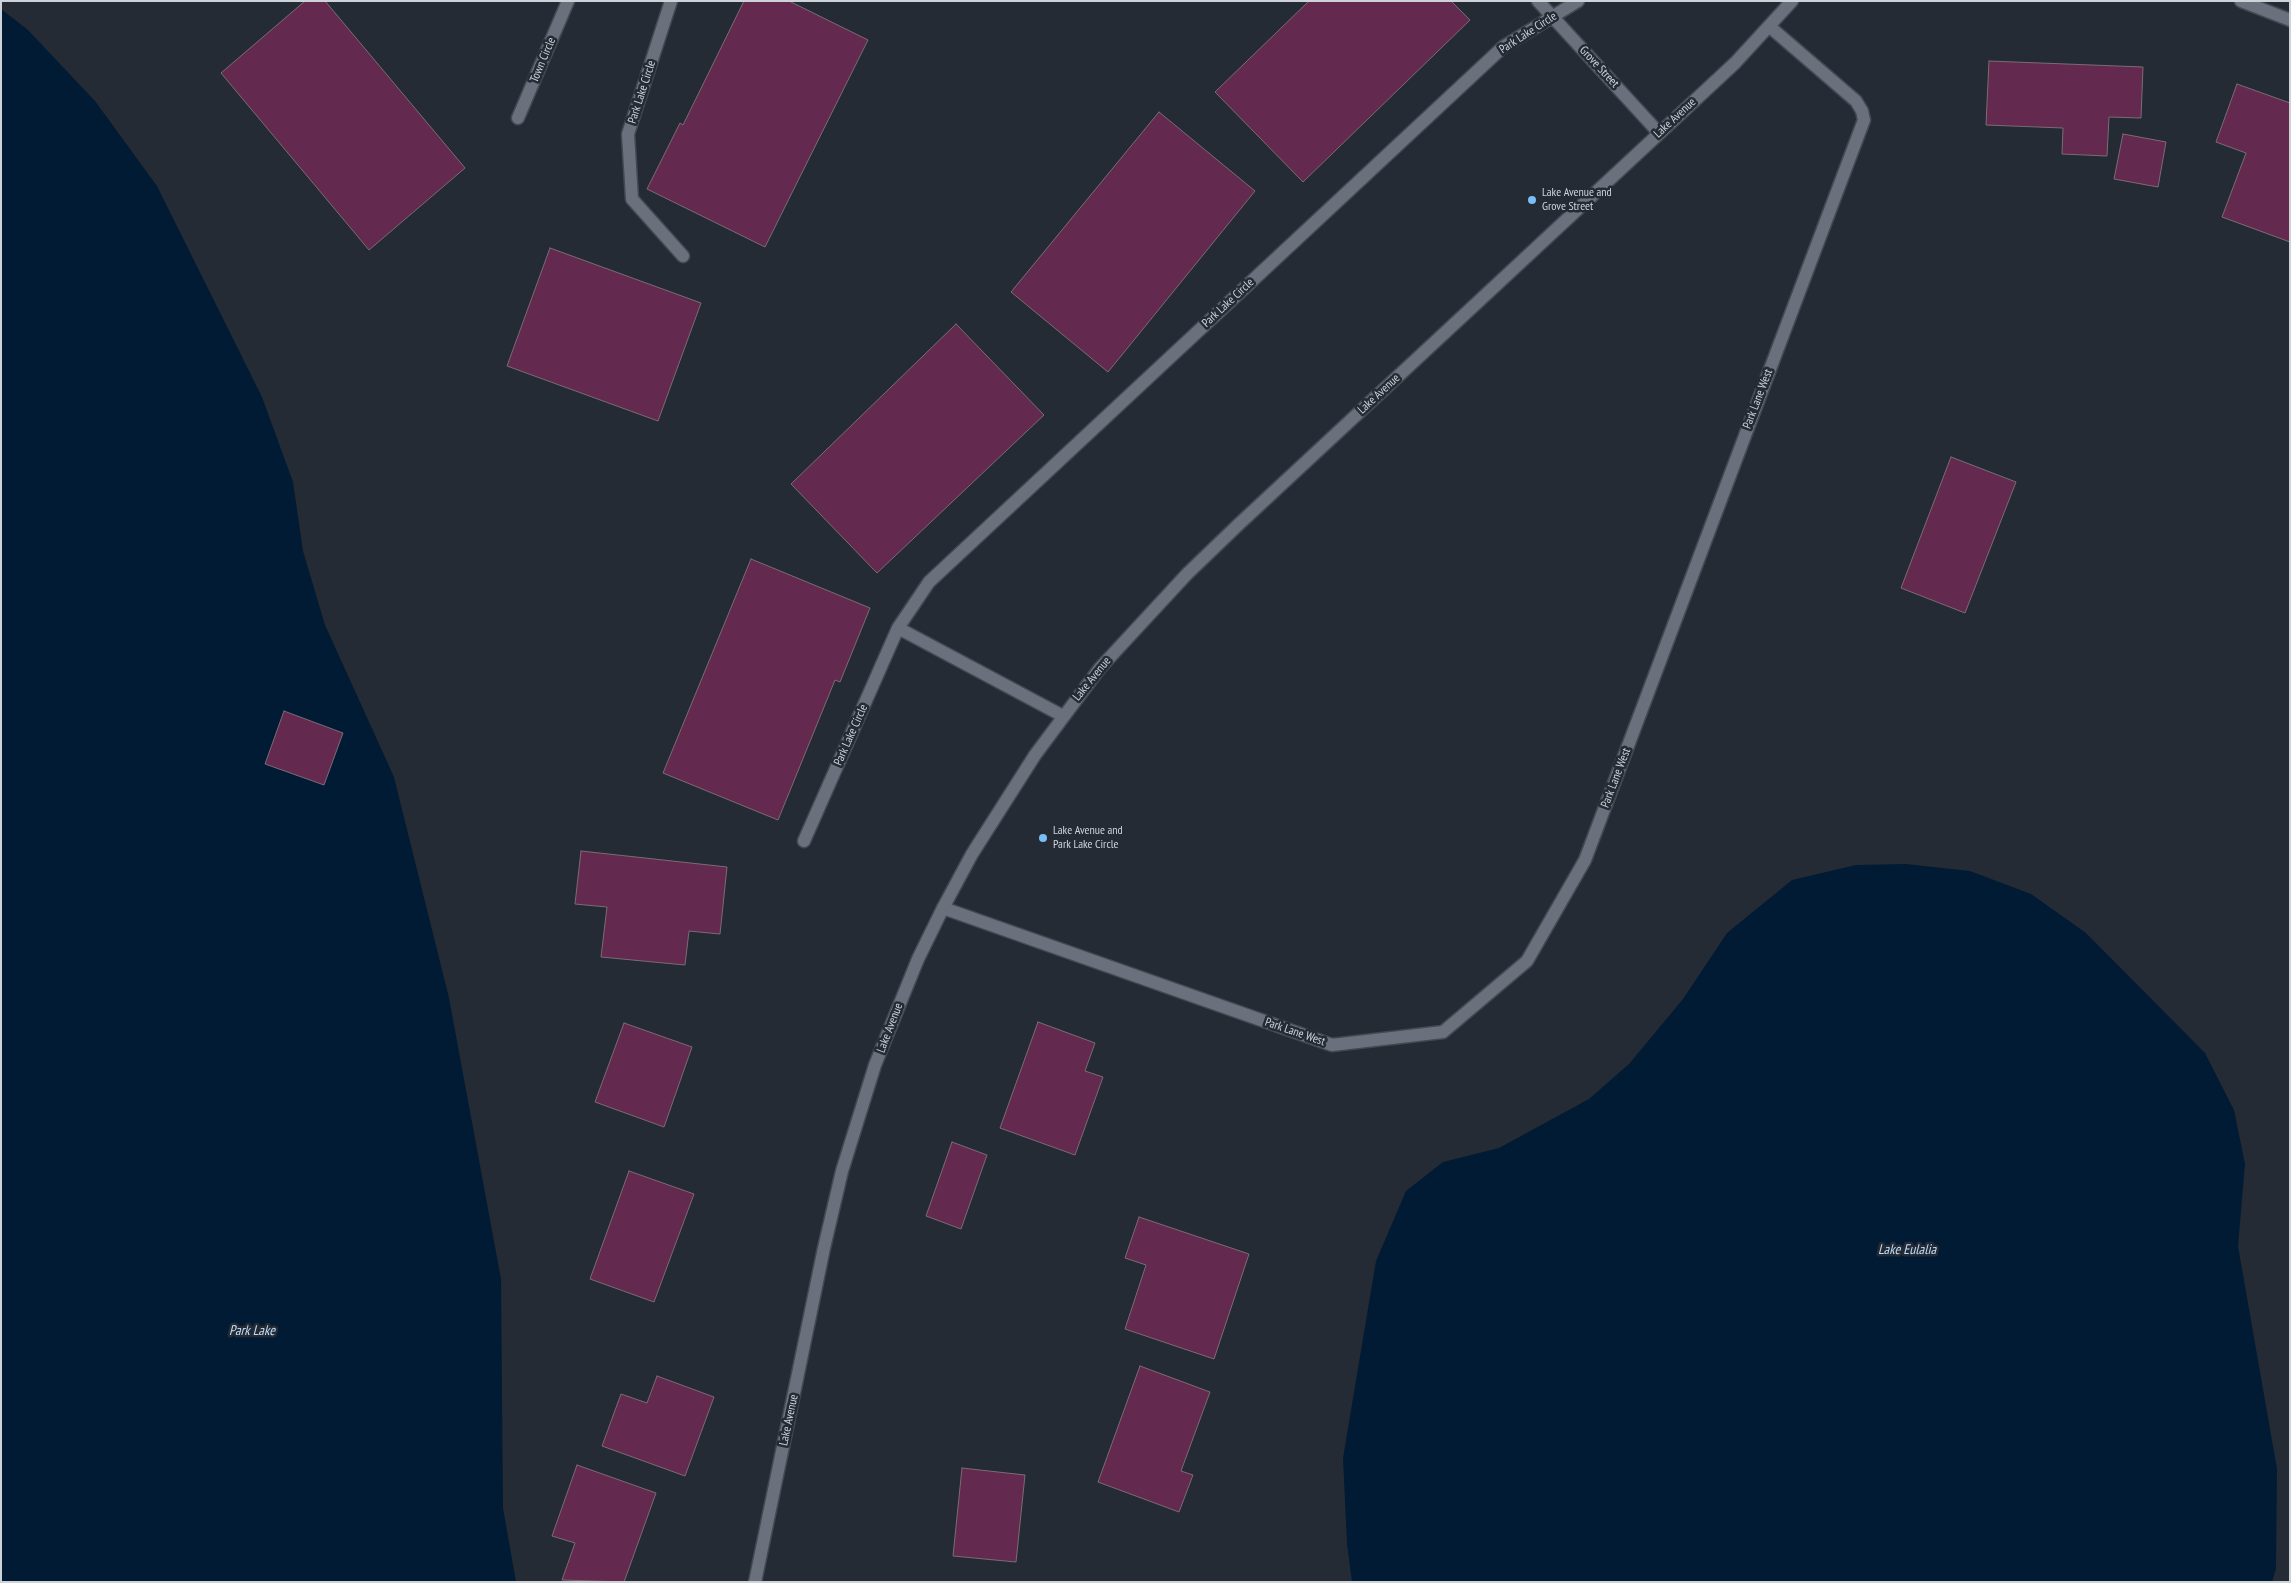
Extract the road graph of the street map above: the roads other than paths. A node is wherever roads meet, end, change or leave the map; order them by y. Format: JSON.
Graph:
{"nodes":[{"id":1,"x":568,"y":1,"type":"edge"},
{"id":2,"x":671,"y":1,"type":"edge"},
{"id":3,"x":1538,"y":1,"type":"edge"},
{"id":4,"x":1578,"y":1,"type":"edge"},
{"id":5,"x":1792,"y":1,"type":"edge"},
{"id":6,"x":2241,"y":1,"type":"edge"},
{"id":7,"x":1552,"y":17,"type":"junction"},
{"id":8,"x":2290,"y":20,"type":"edge"},
{"id":9,"x":1770,"y":27,"type":"junction"},
{"id":10,"x":518,"y":118,"type":"dead end"},
{"id":11,"x":1660,"y":133,"type":"junction"},
{"id":12,"x":683,"y":256,"type":"dead end"},
{"id":13,"x":898,"y":628,"type":"junction"},
{"id":14,"x":1063,"y":716,"type":"junction"},
{"id":15,"x":804,"y":841,"type":"dead end"},
{"id":16,"x":943,"y":908,"type":"junction"},
{"id":17,"x":755,"y":1582,"type":"edge"}],
"edges":[{"from":1,"to":10,"type":"main road","name":"Town Circle"},
{"from":2,"to":12,"type":"main road","name":"Park Lake Circle"},
{"from":3,"to":7,"type":"main road","name":"Grove Street"},
{"from":4,"to":7,"type":"main road","name":"Park Lake Circle"},
{"from":5,"to":9,"type":"main road","name":"Lake Avenue"},
{"from":6,"to":8,"type":"main road"},
{"from":7,"to":11,"type":"main road","name":"Grove Street"},
{"from":7,"to":13,"type":"main road","name":"Park Lake Circle"},
{"from":9,"to":11,"type":"main road","name":"Lake Avenue"},
{"from":9,"to":16,"type":"main road","name":"Park Lane West"},
{"from":11,"to":14,"type":"main road","name":"Lake Avenue"},
{"from":13,"to":14,"type":"main road"},
{"from":13,"to":15,"type":"main road","name":"Park Lake Circle"},
{"from":14,"to":16,"type":"main road","name":"Lake Avenue"},
{"from":16,"to":17,"type":"main road","name":"Lake Avenue"}]}
